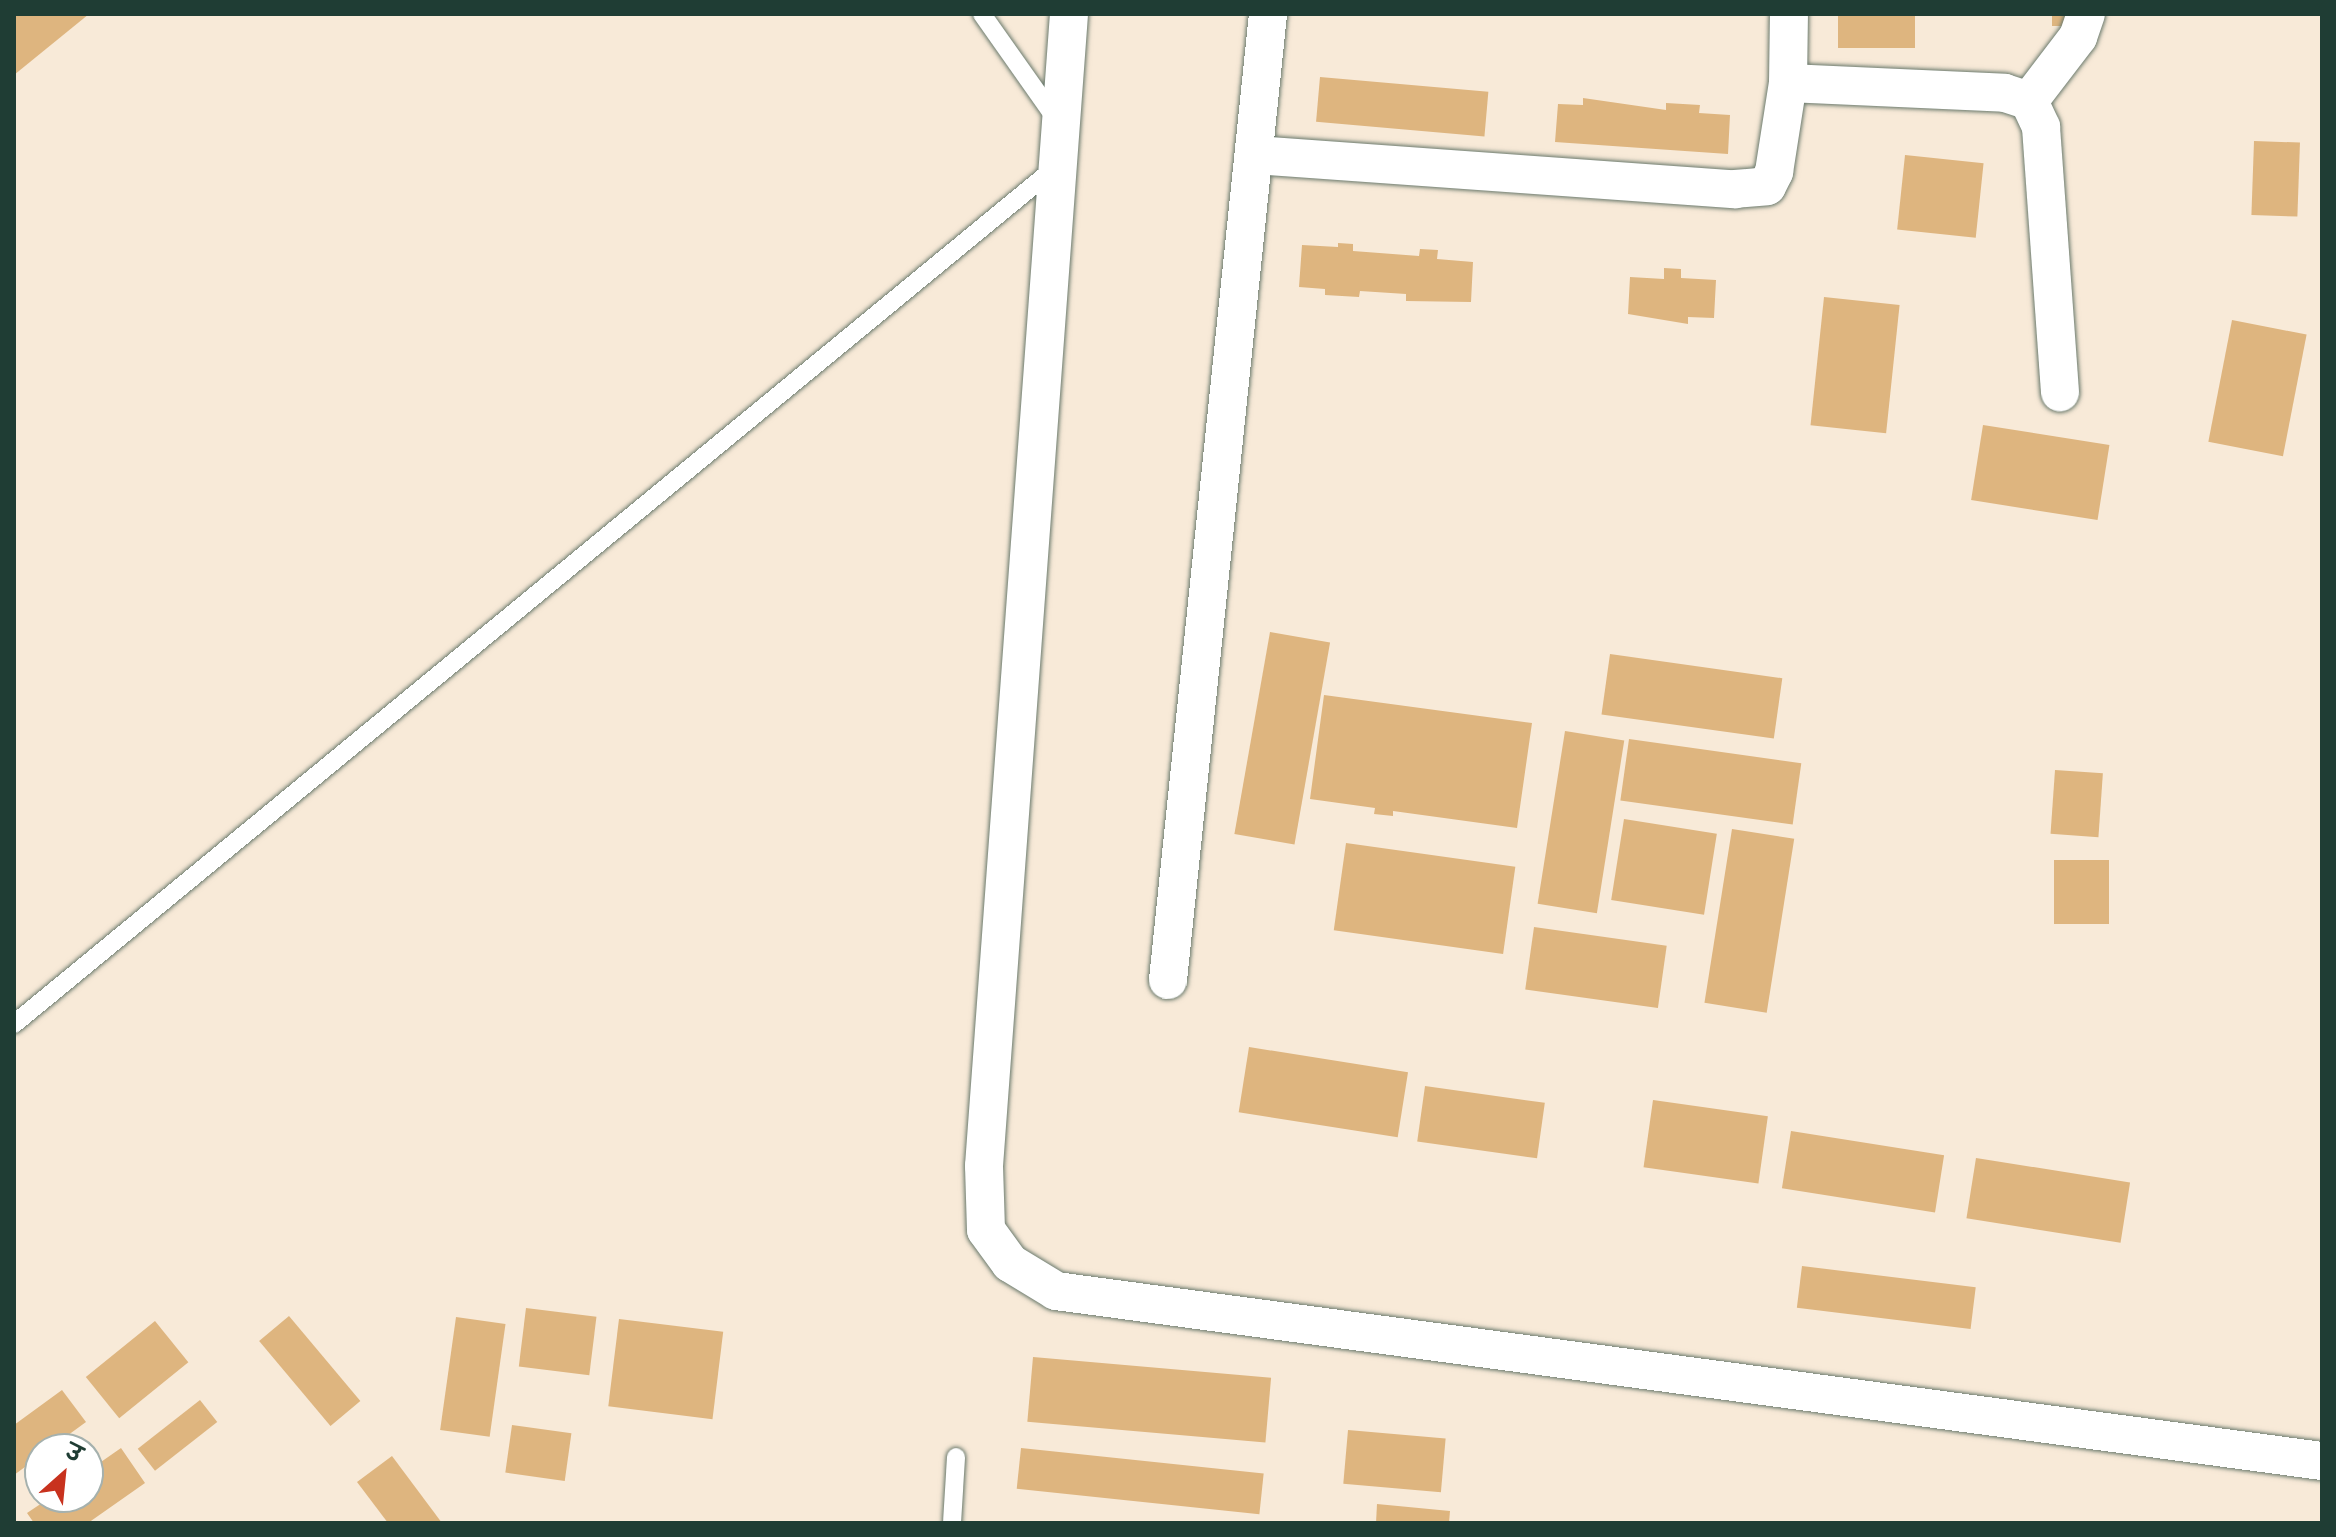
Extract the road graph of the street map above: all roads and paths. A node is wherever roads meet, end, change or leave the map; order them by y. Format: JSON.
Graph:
{"nodes":[{"id":1,"x":982,"y":14,"type":"edge"},
{"id":2,"x":1069,"y":14,"type":"edge"},
{"id":3,"x":1268,"y":14,"type":"edge"},
{"id":4,"x":1789,"y":14,"type":"edge"},
{"id":5,"x":2086,"y":14,"type":"edge"},
{"id":6,"x":1788,"y":83,"type":"junction"},
{"id":7,"x":2029,"y":101,"type":"junction"},
{"id":8,"x":1059,"y":123,"type":"junction"},
{"id":9,"x":1255,"y":155,"type":"junction"},
{"id":10,"x":1056,"y":167,"type":"junction"},
{"id":11,"x":2060,"y":392,"type":"dead end"},
{"id":12,"x":1168,"y":980,"type":"dead end"},
{"id":13,"x":14,"y":1024,"type":"edge"},
{"id":14,"x":956,"y":1457,"type":"dead end"},
{"id":15,"x":2322,"y":1461,"type":"edge"},
{"id":16,"x":952,"y":1523,"type":"edge"}],
"edges":[{"from":1,"to":8,"type":"lane"},
{"from":2,"to":8,"type":"street"},
{"from":3,"to":9,"type":"street"},
{"from":4,"to":6,"type":"street"},
{"from":5,"to":7,"type":"street"},
{"from":6,"to":7,"type":"street"},
{"from":6,"to":9,"type":"street"},
{"from":7,"to":11,"type":"street"},
{"from":8,"to":10,"type":"street"},
{"from":9,"to":12,"type":"street"},
{"from":10,"to":13,"type":"lane"},
{"from":10,"to":15,"type":"street"},
{"from":14,"to":16,"type":"lane"}]}
